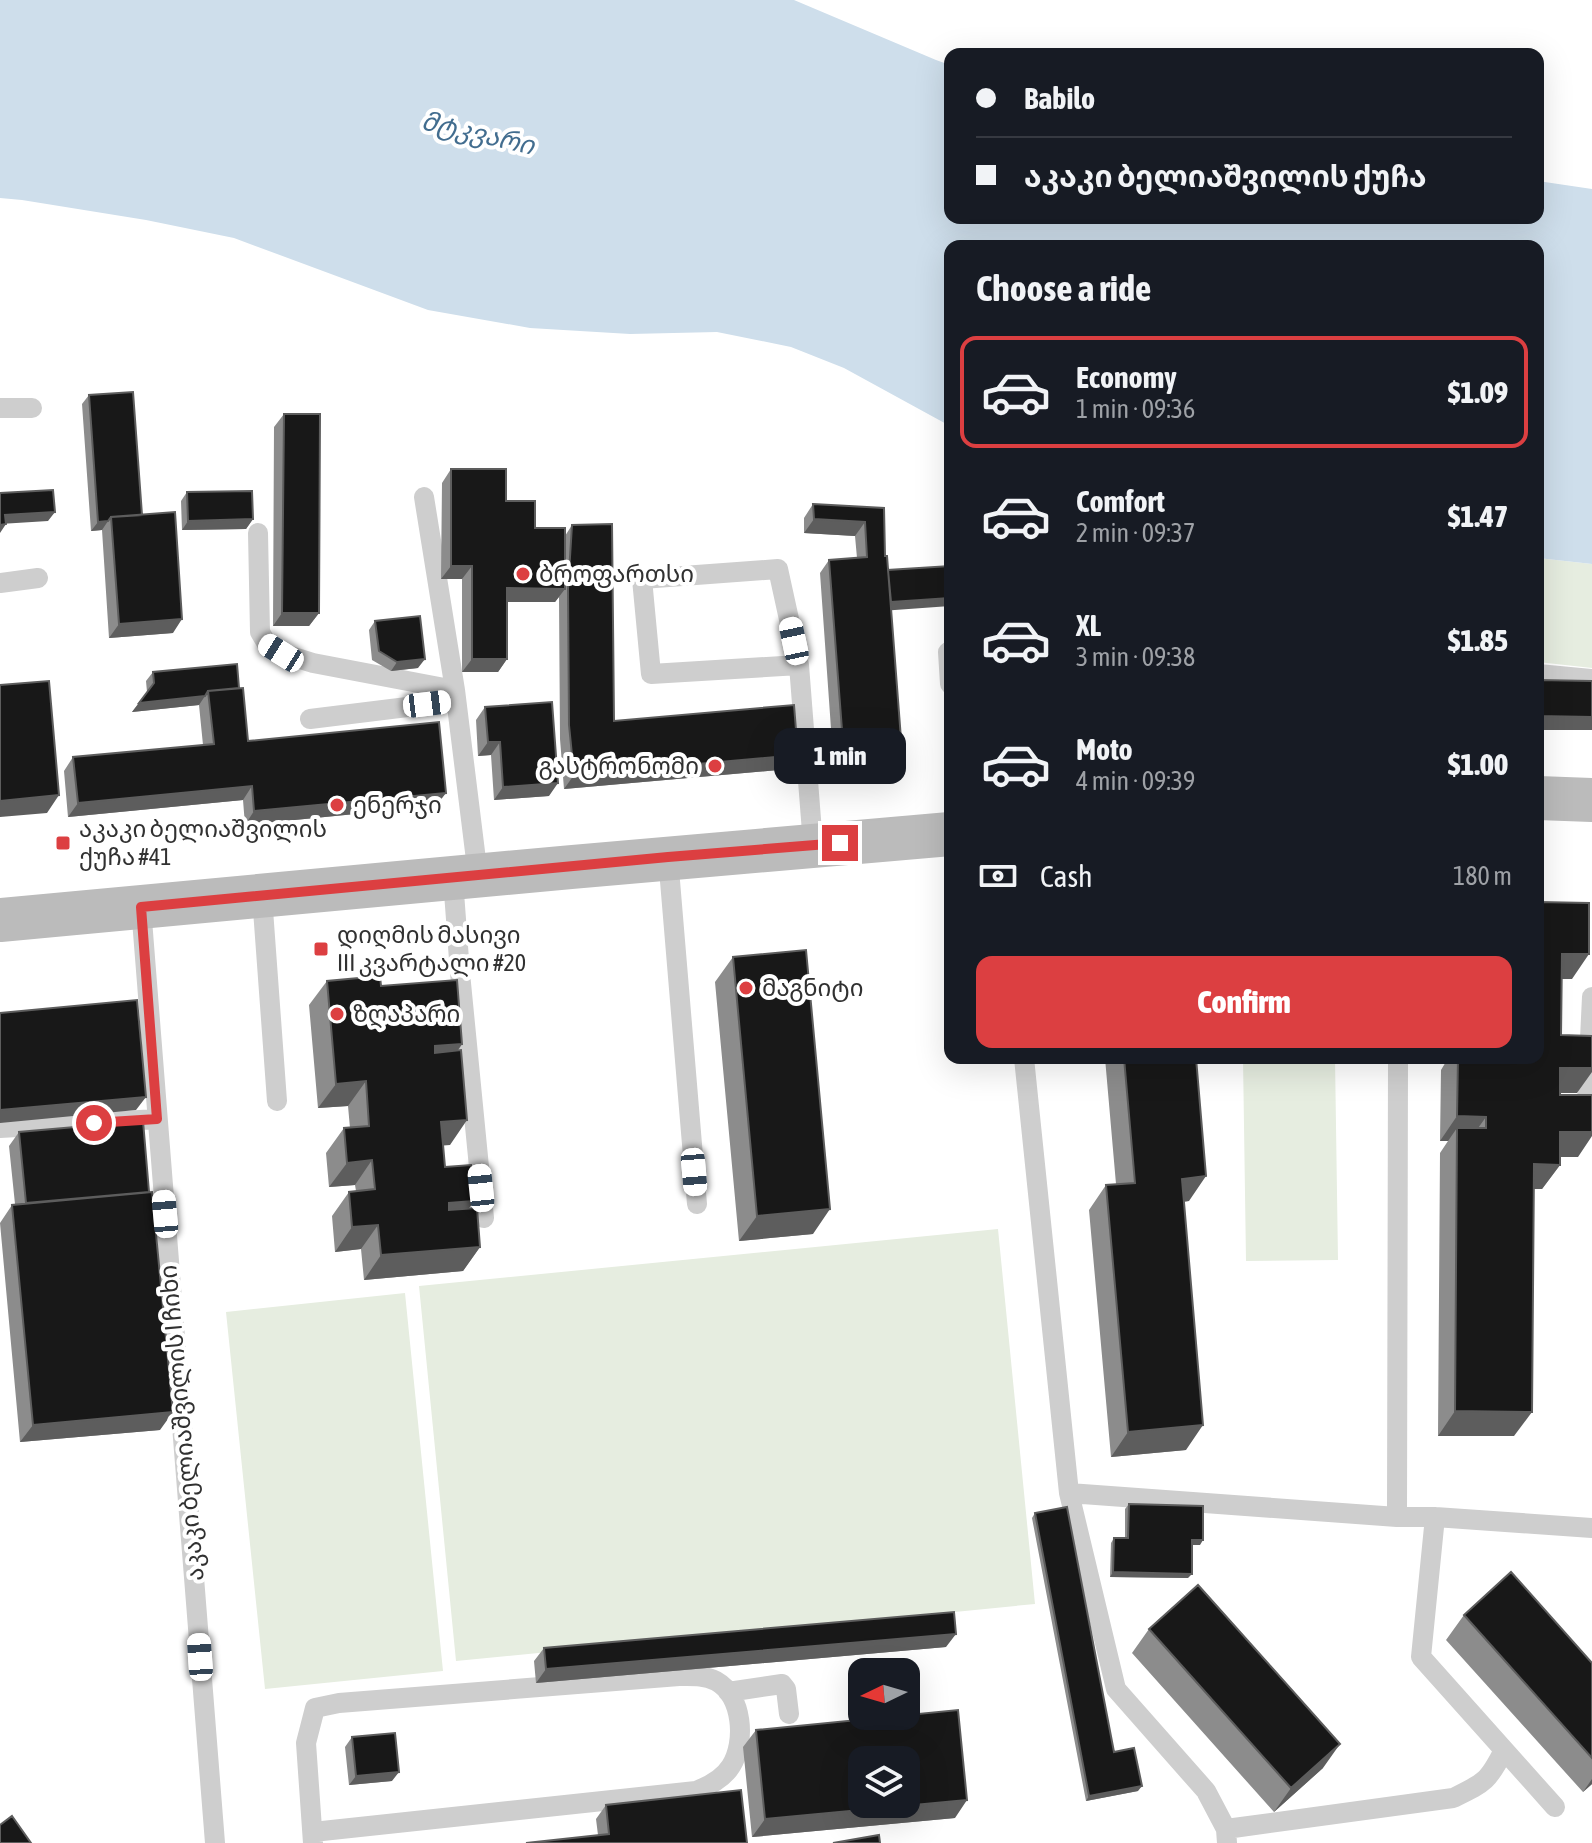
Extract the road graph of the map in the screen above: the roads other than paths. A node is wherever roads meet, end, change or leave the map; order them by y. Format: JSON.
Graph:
{"nodes":[{"id":1,"x":0,"y":408,"type":"edge"},
{"id":2,"x":32,"y":408,"type":"dead end"},
{"id":3,"x":424,"y":497,"type":"dead end"},
{"id":4,"x":258,"y":533,"type":"dead end"},
{"id":5,"x":38,"y":578,"type":"dead end"},
{"id":6,"x":0,"y":583,"type":"edge"},
{"id":7,"x":799,"y":665,"type":"junction"},
{"id":8,"x":1544,"y":675,"type":"edge"},
{"id":9,"x":1592,"y":679,"type":"edge"},
{"id":10,"x":456,"y":695,"type":"junction"},
{"id":11,"x":310,"y":719,"type":"dead end"},
{"id":12,"x":1544,"y":798,"type":"edge"},
{"id":13,"x":1592,"y":800,"type":"edge"},
{"id":14,"x":944,"y":834,"type":"edge"},
{"id":15,"x":813,"y":845,"type":"junction"},
{"id":16,"x":668,"y":857,"type":"junction"},
{"id":17,"x":465,"y":877,"type":"junction"},
{"id":18,"x":262,"y":896,"type":"junction"},
{"id":19,"x":141,"y":907,"type":"junction"},
{"id":20,"x":0,"y":920,"type":"edge"},
{"id":21,"x":1592,"y":997,"type":"edge"},
{"id":22,"x":1025,"y":1064,"type":"edge"},
{"id":23,"x":1398,"y":1064,"type":"edge"},
{"id":24,"x":277,"y":1101,"type":"dead end"},
{"id":25,"x":157,"y":1119,"type":"junction"},
{"id":26,"x":0,"y":1128,"type":"edge"},
{"id":27,"x":1586,"y":1134,"type":"edge"},
{"id":28,"x":697,"y":1204,"type":"dead end"},
{"id":29,"x":484,"y":1218,"type":"dead end"},
{"id":30,"x":1069,"y":1493,"type":"junction"},
{"id":31,"x":1397,"y":1517,"type":"junction"},
{"id":32,"x":1435,"y":1517,"type":"junction"},
{"id":33,"x":1592,"y":1528,"type":"edge"},
{"id":34,"x":728,"y":1692,"type":"junction"},
{"id":35,"x":789,"y":1714,"type":"dead end"},
{"id":36,"x":1504,"y":1750,"type":"junction"},
{"id":37,"x":1555,"y":1807,"type":"dead end"},
{"id":38,"x":1227,"y":1836,"type":"edge"},
{"id":39,"x":313,"y":1838,"type":"edge"},
{"id":40,"x":215,"y":1843,"type":"edge"}],
"edges":[{"from":1,"to":2,"type":"lane"},
{"from":3,"to":10,"type":"lane"},
{"from":4,"to":10,"type":"lane"},
{"from":5,"to":6,"type":"lane"},
{"from":7,"to":7,"type":"lane"},
{"from":7,"to":15,"type":"lane"},
{"from":8,"to":9,"type":"lane"},
{"from":10,"to":11,"type":"lane"},
{"from":10,"to":17,"type":"lane"},
{"from":12,"to":13,"type":"main road"},
{"from":14,"to":15,"type":"main road"},
{"from":15,"to":16,"type":"main road"},
{"from":16,"to":17,"type":"main road"},
{"from":16,"to":28,"type":"lane"},
{"from":17,"to":18,"type":"main road"},
{"from":17,"to":29,"type":"lane"},
{"from":18,"to":19,"type":"main road"},
{"from":18,"to":24,"type":"lane"},
{"from":19,"to":20,"type":"main road"},
{"from":19,"to":25,"type":"lane","name":"აკაკი ბელიაშვილის I ჩიხი"},
{"from":21,"to":27,"type":"lane"},
{"from":22,"to":30,"type":"lane"},
{"from":23,"to":31,"type":"lane"},
{"from":25,"to":26,"type":"lane"},
{"from":25,"to":40,"type":"lane","name":"აკაკი ბელიაშვილის I ჩიხი"},
{"from":30,"to":31,"type":"lane"},
{"from":30,"to":38,"type":"lane"},
{"from":31,"to":32,"type":"lane"},
{"from":32,"to":33,"type":"lane"},
{"from":32,"to":36,"type":"lane"},
{"from":34,"to":35,"type":"lane"},
{"from":34,"to":39,"type":"lane"},
{"from":34,"to":39,"type":"lane"},
{"from":36,"to":37,"type":"lane"},
{"from":36,"to":38,"type":"lane"}]}
